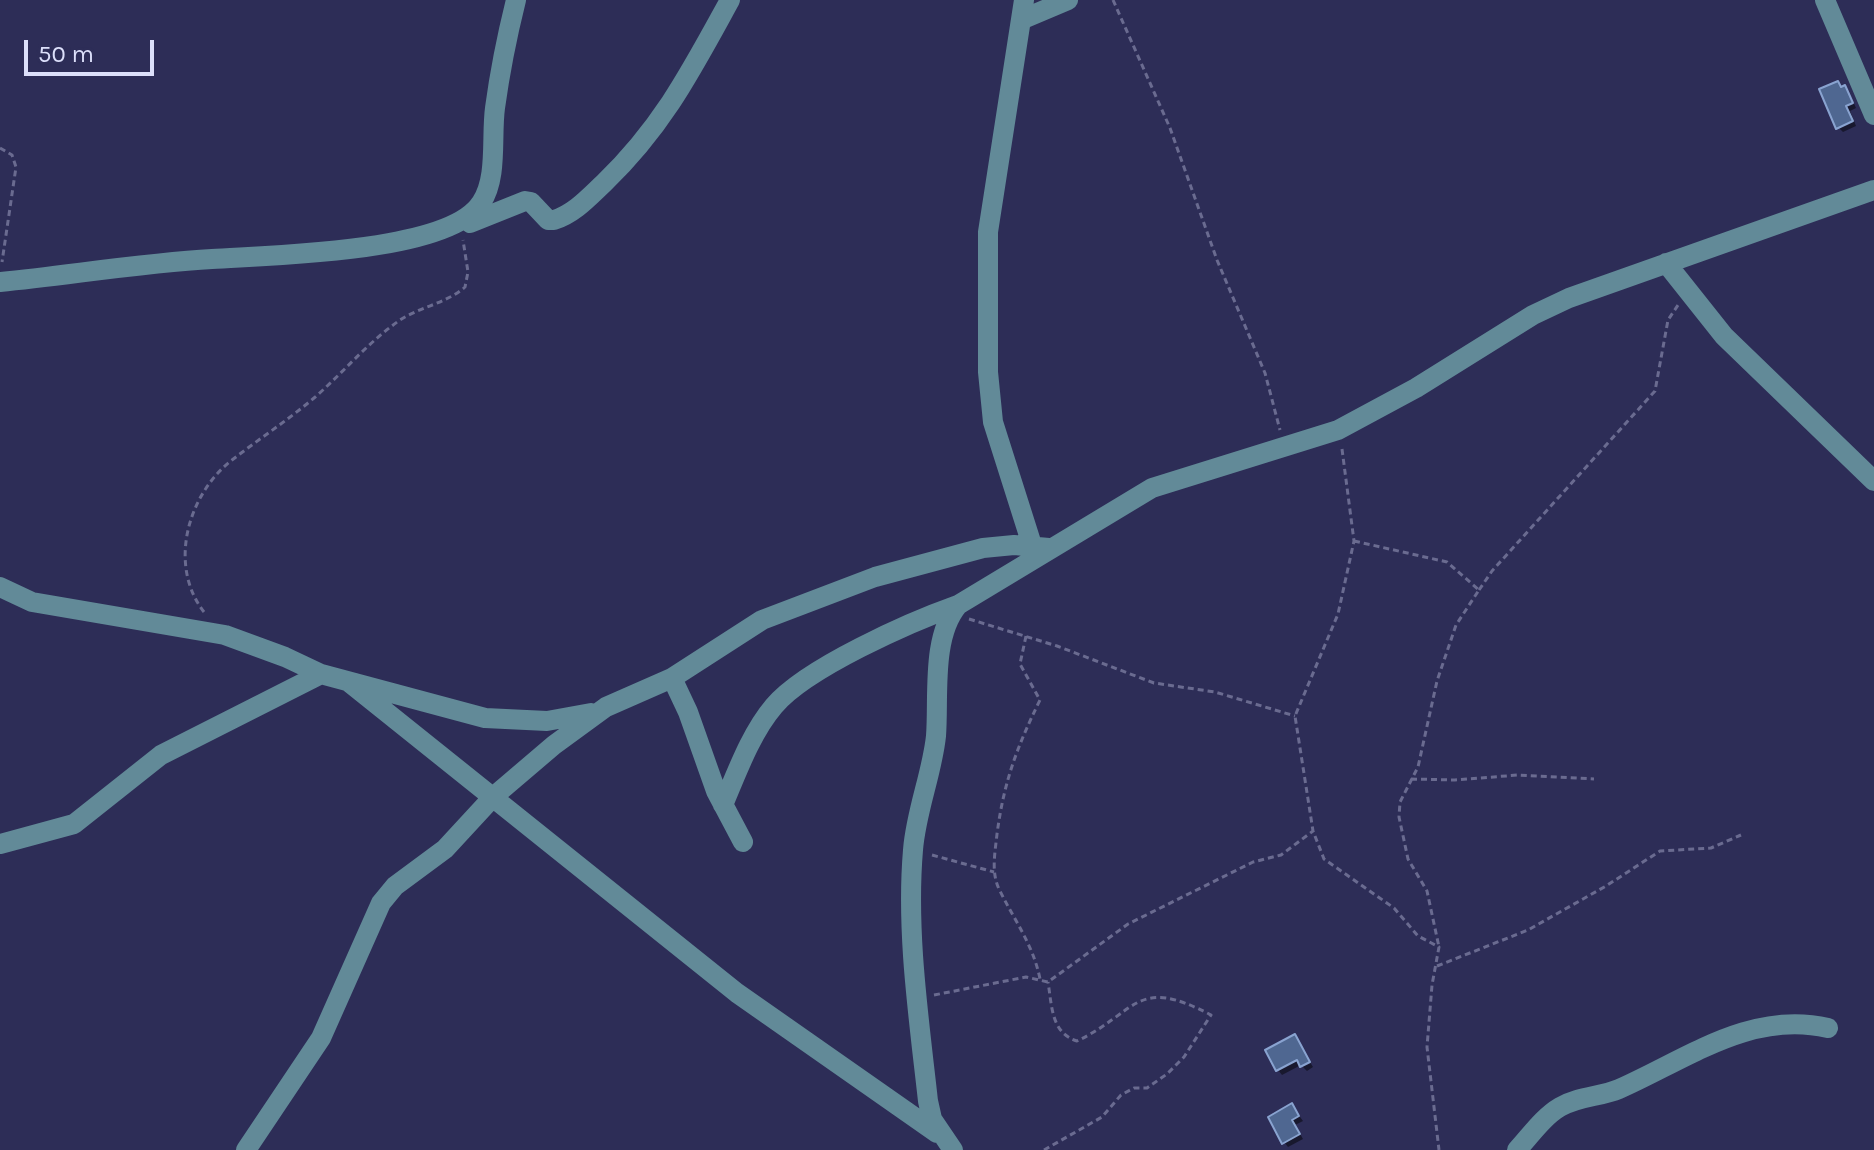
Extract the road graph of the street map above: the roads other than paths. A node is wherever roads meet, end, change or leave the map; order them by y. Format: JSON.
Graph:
{"nodes":[{"id":1,"x":516,"y":0,"type":"edge"},
{"id":2,"x":730,"y":0,"type":"edge"},
{"id":3,"x":1068,"y":0,"type":"edge"},
{"id":4,"x":1825,"y":0,"type":"edge"},
{"id":5,"x":1023,"y":9,"type":"edge"},
{"id":6,"x":1874,"y":115,"type":"edge"},
{"id":7,"x":1874,"y":190,"type":"edge"},
{"id":8,"x":457,"y":225,"type":"junction"},
{"id":9,"x":1666,"y":263,"type":"junction"},
{"id":10,"x":1,"y":282,"type":"edge"},
{"id":11,"x":1874,"y":481,"type":"edge"},
{"id":12,"x":1040,"y":546,"type":"junction"},
{"id":13,"x":0,"y":587,"type":"edge"},
{"id":14,"x":954,"y":609,"type":"junction"},
{"id":15,"x":321,"y":674,"type":"junction"},
{"id":16,"x":672,"y":678,"type":"junction"},
{"id":17,"x":350,"y":683,"type":"junction"},
{"id":18,"x":606,"y":707,"type":"junction"},
{"id":19,"x":493,"y":797,"type":"junction"},
{"id":20,"x":723,"y":805,"type":"junction"},
{"id":21,"x":743,"y":842,"type":"dead end"},
{"id":22,"x":2,"y":846,"type":"edge"},
{"id":23,"x":1828,"y":1028,"type":"dead end"},
{"id":24,"x":947,"y":1143,"type":"edge"},
{"id":25,"x":246,"y":1150,"type":"edge"},
{"id":26,"x":1517,"y":1150,"type":"edge"}],
"edges":[{"from":1,"to":8,"type":"street"},
{"from":2,"to":8,"type":"street"},
{"from":3,"to":5,"type":"street"},
{"from":4,"to":6,"type":"street"},
{"from":5,"to":12,"type":"street"},
{"from":7,"to":9,"type":"street"},
{"from":8,"to":10,"type":"street"},
{"from":9,"to":11,"type":"street"},
{"from":9,"to":12,"type":"street"},
{"from":12,"to":14,"type":"street"},
{"from":12,"to":16,"type":"street"},
{"from":13,"to":15,"type":"street"},
{"from":14,"to":20,"type":"street"},
{"from":14,"to":24,"type":"street"},
{"from":15,"to":17,"type":"street"},
{"from":15,"to":22,"type":"street"},
{"from":16,"to":18,"type":"street"},
{"from":16,"to":20,"type":"street"},
{"from":17,"to":18,"type":"street"},
{"from":17,"to":19,"type":"street"},
{"from":18,"to":19,"type":"street"},
{"from":19,"to":24,"type":"street"},
{"from":19,"to":25,"type":"street"},
{"from":20,"to":21,"type":"street"},
{"from":23,"to":26,"type":"street"}]}
